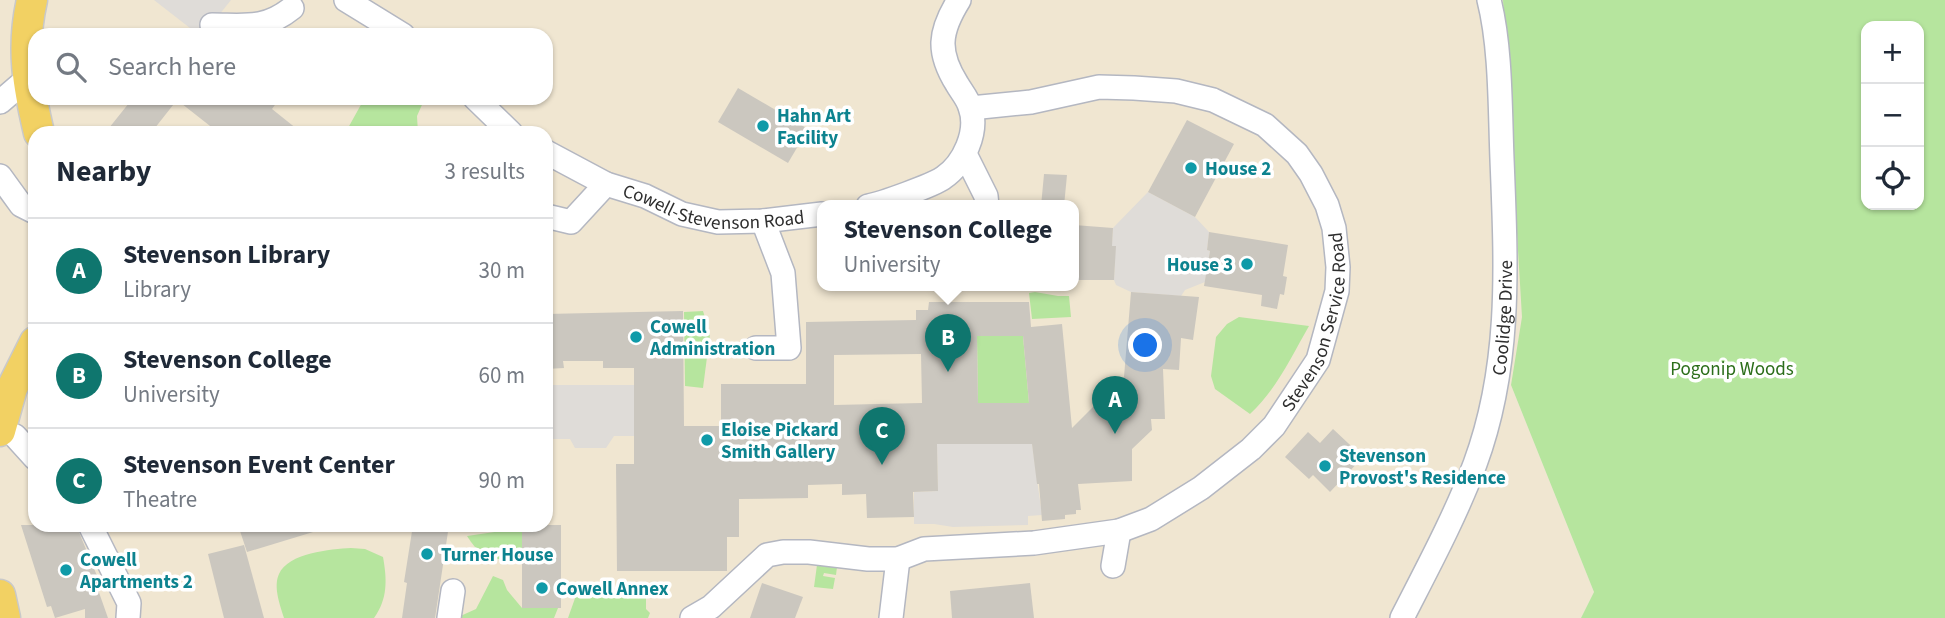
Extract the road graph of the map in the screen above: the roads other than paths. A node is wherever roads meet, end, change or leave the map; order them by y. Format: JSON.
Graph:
{"nodes":[{"id":1,"x":32,"y":0,"type":"edge"},
{"id":2,"x":346,"y":0,"type":"edge"},
{"id":3,"x":959,"y":0,"type":"edge"},
{"id":4,"x":1489,"y":0,"type":"edge"},
{"id":5,"x":292,"y":8,"type":"dead end"},
{"id":6,"x":212,"y":26,"type":"dead end"},
{"id":7,"x":31,"y":28,"type":"edge"},
{"id":8,"x":392,"y":28,"type":"edge"},
{"id":9,"x":28,"y":68,"type":"edge"},
{"id":10,"x":27,"y":79,"type":"junction"},
{"id":11,"x":28,"y":84,"type":"edge"},
{"id":12,"x":0,"y":102,"type":"edge"},
{"id":13,"x":33,"y":105,"type":"edge"},
{"id":14,"x":482,"y":105,"type":"edge"},
{"id":15,"x":971,"y":108,"type":"junction"},
{"id":16,"x":37,"y":126,"type":"edge"},
{"id":17,"x":504,"y":126,"type":"edge"},
{"id":18,"x":965,"y":154,"type":"junction"},
{"id":19,"x":553,"y":156,"type":"edge"},
{"id":20,"x":0,"y":176,"type":"edge"},
{"id":21,"x":606,"y":184,"type":"junction"},
{"id":22,"x":914,"y":198,"type":"edge"},
{"id":23,"x":986,"y":200,"type":"edge"},
{"id":24,"x":28,"y":208,"type":"edge"},
{"id":25,"x":817,"y":215,"type":"edge"},
{"id":26,"x":553,"y":218,"type":"edge"},
{"id":27,"x":763,"y":221,"type":"junction"},
{"id":28,"x":756,"y":348,"type":"dead end"},
{"id":29,"x":28,"y":353,"type":"edge"},
{"id":30,"x":6,"y":387,"type":"edge"},
{"id":31,"x":8,"y":434,"type":"edge"},
{"id":32,"x":28,"y":452,"type":"edge"},
{"id":33,"x":1119,"y":531,"type":"junction"},
{"id":34,"x":94,"y":532,"type":"edge"},
{"id":35,"x":898,"y":559,"type":"junction"},
{"id":36,"x":1113,"y":566,"type":"dead end"},
{"id":37,"x":453,"y":591,"type":"dead end"},
{"id":38,"x":0,"y":596,"type":"edge"},
{"id":39,"x":701,"y":612,"type":"edge"},
{"id":40,"x":5,"y":618,"type":"edge"},
{"id":41,"x":128,"y":618,"type":"edge"},
{"id":42,"x":449,"y":618,"type":"edge"},
{"id":43,"x":891,"y":618,"type":"edge"},
{"id":44,"x":1402,"y":618,"type":"edge"}],
"edges":[{"from":1,"to":7,"type":"main road"},
{"from":2,"to":8,"type":"street"},
{"from":3,"to":15,"type":"street"},
{"from":4,"to":44,"type":"street","name":"Coolidge Drive"},
{"from":5,"to":6,"type":"street"},
{"from":9,"to":10,"type":"main road"},
{"from":10,"to":11,"type":"main road"},
{"from":10,"to":12,"type":"street"},
{"from":13,"to":16,"type":"main road"},
{"from":14,"to":17,"type":"street"},
{"from":15,"to":18,"type":"street"},
{"from":15,"to":33,"type":"street","name":"Stevenson Service Road"},
{"from":18,"to":22,"type":"street"},
{"from":18,"to":23,"type":"street"},
{"from":19,"to":21,"type":"street","name":"Cowell-Stevenson Road"},
{"from":20,"to":24,"type":"street"},
{"from":21,"to":26,"type":"street"},
{"from":21,"to":27,"type":"street","name":"Cowell-Stevenson Road"},
{"from":25,"to":27,"type":"street","name":"Cowell-Stevenson Road"},
{"from":27,"to":28,"type":"street"},
{"from":29,"to":30,"type":"main road"},
{"from":30,"to":31,"type":"main road"},
{"from":31,"to":32,"type":"street"},
{"from":33,"to":35,"type":"street","name":"Stevenson Service Road"},
{"from":33,"to":36,"type":"street"},
{"from":34,"to":41,"type":"street"},
{"from":35,"to":39,"type":"street","name":"Stevenson Service Road"},
{"from":35,"to":43,"type":"street"},
{"from":37,"to":42,"type":"street"},
{"from":38,"to":40,"type":"main road"}]}
